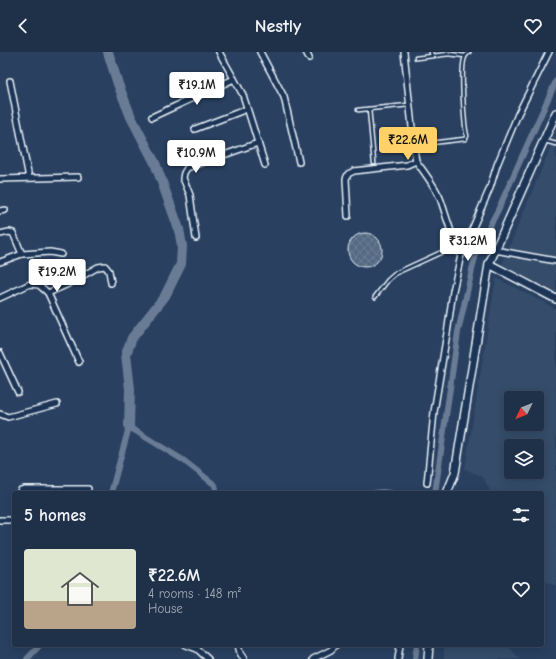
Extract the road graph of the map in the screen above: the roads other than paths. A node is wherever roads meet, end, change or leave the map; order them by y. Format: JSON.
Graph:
{"nodes":[{"id":1,"x":219,"y":52,"type":"edge"},
{"id":2,"x":260,"y":52,"type":"edge"},
{"id":3,"x":306,"y":52,"type":"edge"},
{"id":4,"x":404,"y":52,"type":"edge"},
{"id":5,"x":431,"y":52,"type":"edge"},
{"id":6,"x":469,"y":52,"type":"edge"},
{"id":7,"x":549,"y":52,"type":"edge"},
{"id":8,"x":432,"y":56,"type":"junction"},
{"id":9,"x":465,"y":56,"type":"junction"},
{"id":10,"x":309,"y":58,"type":"dead end"},
{"id":11,"x":416,"y":58,"type":"dead end"},
{"id":12,"x":10,"y":80,"type":"dead end"},
{"id":13,"x":234,"y":80,"type":"junction"},
{"id":14,"x":409,"y":105,"type":"junction"},
{"id":15,"x":247,"y":109,"type":"junction"},
{"id":16,"x":369,"y":109,"type":"junction"},
{"id":17,"x":358,"y":110,"type":"dead end"},
{"id":18,"x":556,"y":113,"type":"edge"},
{"id":19,"x":152,"y":117,"type":"dead end"},
{"id":20,"x":554,"y":122,"type":"edge"},
{"id":21,"x":195,"y":129,"type":"dead end"},
{"id":22,"x":543,"y":141,"type":"junction"},
{"id":23,"x":258,"y":143,"type":"junction"},
{"id":24,"x":556,"y":144,"type":"edge"},
{"id":25,"x":414,"y":145,"type":"junction"},
{"id":26,"x":416,"y":161,"type":"junction"},
{"id":27,"x":299,"y":162,"type":"dead end"},
{"id":28,"x":374,"y":163,"type":"dead end"},
{"id":29,"x":265,"y":166,"type":"dead end"},
{"id":30,"x":78,"y":177,"type":"dead end"},
{"id":31,"x":29,"y":178,"type":"junction"},
{"id":32,"x":0,"y":179,"type":"edge"},
{"id":33,"x":348,"y":216,"type":"dead end"},
{"id":34,"x":0,"y":234,"type":"edge"},
{"id":35,"x":196,"y":238,"type":"dead end"},
{"id":36,"x":455,"y":246,"type":"junction"},
{"id":37,"x":494,"y":250,"type":"junction"},
{"id":38,"x":22,"y":254,"type":"junction"},
{"id":39,"x":61,"y":254,"type":"dead end"},
{"id":40,"x":461,"y":255,"type":"junction"},
{"id":41,"x":556,"y":261,"type":"edge"},
{"id":42,"x":0,"y":262,"type":"edge"},
{"id":43,"x":488,"y":264,"type":"junction"},
{"id":44,"x":111,"y":283,"type":"dead end"},
{"id":45,"x":48,"y":293,"type":"junction"},
{"id":46,"x":375,"y":297,"type":"dead end"},
{"id":47,"x":0,"y":298,"type":"edge"},
{"id":48,"x":556,"y":300,"type":"edge"},
{"id":49,"x":0,"y":354,"type":"edge"},
{"id":50,"x":79,"y":362,"type":"dead end"},
{"id":51,"x":18,"y":392,"type":"dead end"},
{"id":52,"x":57,"y":404,"type":"dead end"},
{"id":53,"x":0,"y":414,"type":"edge"},
{"id":54,"x":427,"y":483,"type":"dead end"},
{"id":55,"x":88,"y":489,"type":"dead end"},
{"id":56,"x":20,"y":491,"type":"edge"},
{"id":57,"x":448,"y":491,"type":"edge"},
{"id":58,"x":0,"y":520,"type":"edge"},
{"id":59,"x":12,"y":520,"type":"edge"},
{"id":60,"x":192,"y":647,"type":"edge"},
{"id":61,"x":238,"y":647,"type":"edge"},
{"id":62,"x":334,"y":647,"type":"edge"},
{"id":63,"x":400,"y":647,"type":"edge"},
{"id":64,"x":430,"y":647,"type":"edge"},
{"id":65,"x":208,"y":659,"type":"edge"},
{"id":66,"x":244,"y":659,"type":"edge"},
{"id":67,"x":313,"y":659,"type":"edge"},
{"id":68,"x":398,"y":659,"type":"edge"},
{"id":69,"x":428,"y":659,"type":"edge"}],
"edges":[{"from":1,"to":13,"type":"street"},
{"from":2,"to":27,"type":"street"},
{"from":3,"to":10,"type":"street"},
{"from":4,"to":14,"type":"street"},
{"from":5,"to":8,"type":"lane"},
{"from":6,"to":9,"type":"lane"},
{"from":7,"to":40,"type":"street"},
{"from":8,"to":9,"type":"lane"},
{"from":8,"to":11,"type":"lane"},
{"from":9,"to":25,"type":"lane"},
{"from":12,"to":31,"type":"street"},
{"from":13,"to":15,"type":"street"},
{"from":13,"to":19,"type":"street"},
{"from":14,"to":16,"type":"lane"},
{"from":14,"to":25,"type":"street"},
{"from":15,"to":21,"type":"street"},
{"from":15,"to":23,"type":"street"},
{"from":16,"to":17,"type":"lane"},
{"from":16,"to":28,"type":"lane"},
{"from":18,"to":20,"type":"street"},
{"from":20,"to":22,"type":"street"},
{"from":22,"to":24,"type":"lane"},
{"from":22,"to":37,"type":"street"},
{"from":23,"to":29,"type":"street"},
{"from":23,"to":35,"type":"street"},
{"from":25,"to":26,"type":"street"},
{"from":26,"to":33,"type":"street"},
{"from":26,"to":36,"type":"street"},
{"from":30,"to":31,"type":"street"},
{"from":31,"to":32,"type":"street"},
{"from":34,"to":38,"type":"street"},
{"from":36,"to":40,"type":"street"},
{"from":36,"to":46,"type":"lane"},
{"from":37,"to":41,"type":"street"},
{"from":37,"to":43,"type":"street"},
{"from":38,"to":39,"type":"street"},
{"from":38,"to":42,"type":"street"},
{"from":40,"to":54,"type":"street"},
{"from":43,"to":48,"type":"street"},
{"from":43,"to":57,"type":"street"},
{"from":44,"to":45,"type":"street"},
{"from":45,"to":47,"type":"street"},
{"from":45,"to":50,"type":"street"},
{"from":49,"to":51,"type":"street"},
{"from":52,"to":53,"type":"street"},
{"from":55,"to":56,"type":"street"},
{"from":58,"to":59,"type":"street"},
{"from":60,"to":65,"type":"street"},
{"from":61,"to":66,"type":"street"},
{"from":62,"to":67,"type":"street"},
{"from":63,"to":68,"type":"street"},
{"from":64,"to":69,"type":"street"}]}
